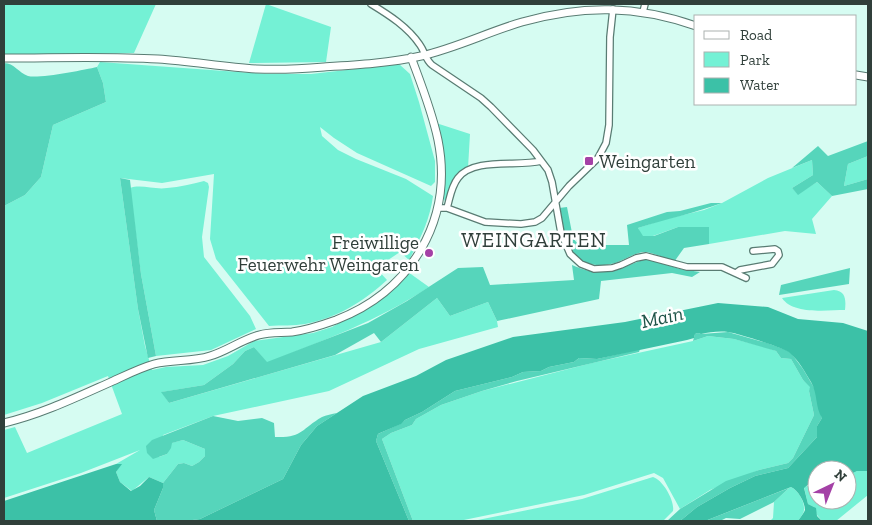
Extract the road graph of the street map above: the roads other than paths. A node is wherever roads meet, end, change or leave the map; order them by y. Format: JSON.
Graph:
{"nodes":[{"id":1,"x":371,"y":4,"type":"edge"},
{"id":2,"x":644,"y":4,"type":"edge"},
{"id":3,"x":613,"y":9,"type":"junction"},
{"id":4,"x":643,"y":12,"type":"junction"},
{"id":5,"x":694,"y":25,"type":"edge"},
{"id":6,"x":424,"y":55,"type":"junction"},
{"id":7,"x":4,"y":58,"type":"edge"},
{"id":8,"x":411,"y":58,"type":"junction"},
{"id":9,"x":541,"y":161,"type":"junction"},
{"id":10,"x":554,"y":203,"type":"junction"},
{"id":11,"x":438,"y":208,"type":"junction"},
{"id":12,"x":446,"y":208,"type":"junction"},
{"id":13,"x":753,"y":251,"type":"dead end"},
{"id":14,"x":736,"y":273,"type":"junction"},
{"id":15,"x":746,"y":278,"type":"dead end"},
{"id":16,"x":4,"y":423,"type":"edge"}],
"edges":[{"from":1,"to":6,"type":"street"},
{"from":2,"to":4,"type":"street"},
{"from":3,"to":4,"type":"street"},
{"from":3,"to":6,"type":"street"},
{"from":3,"to":10,"type":"street"},
{"from":4,"to":5,"type":"street"},
{"from":6,"to":8,"type":"street"},
{"from":6,"to":9,"type":"street"},
{"from":7,"to":8,"type":"street"},
{"from":8,"to":11,"type":"street"},
{"from":9,"to":10,"type":"street"},
{"from":9,"to":12,"type":"street"},
{"from":10,"to":12,"type":"street"},
{"from":10,"to":14,"type":"street"},
{"from":11,"to":12,"type":"street"},
{"from":11,"to":16,"type":"street"},
{"from":13,"to":14,"type":"street"},
{"from":14,"to":15,"type":"street"}]}
